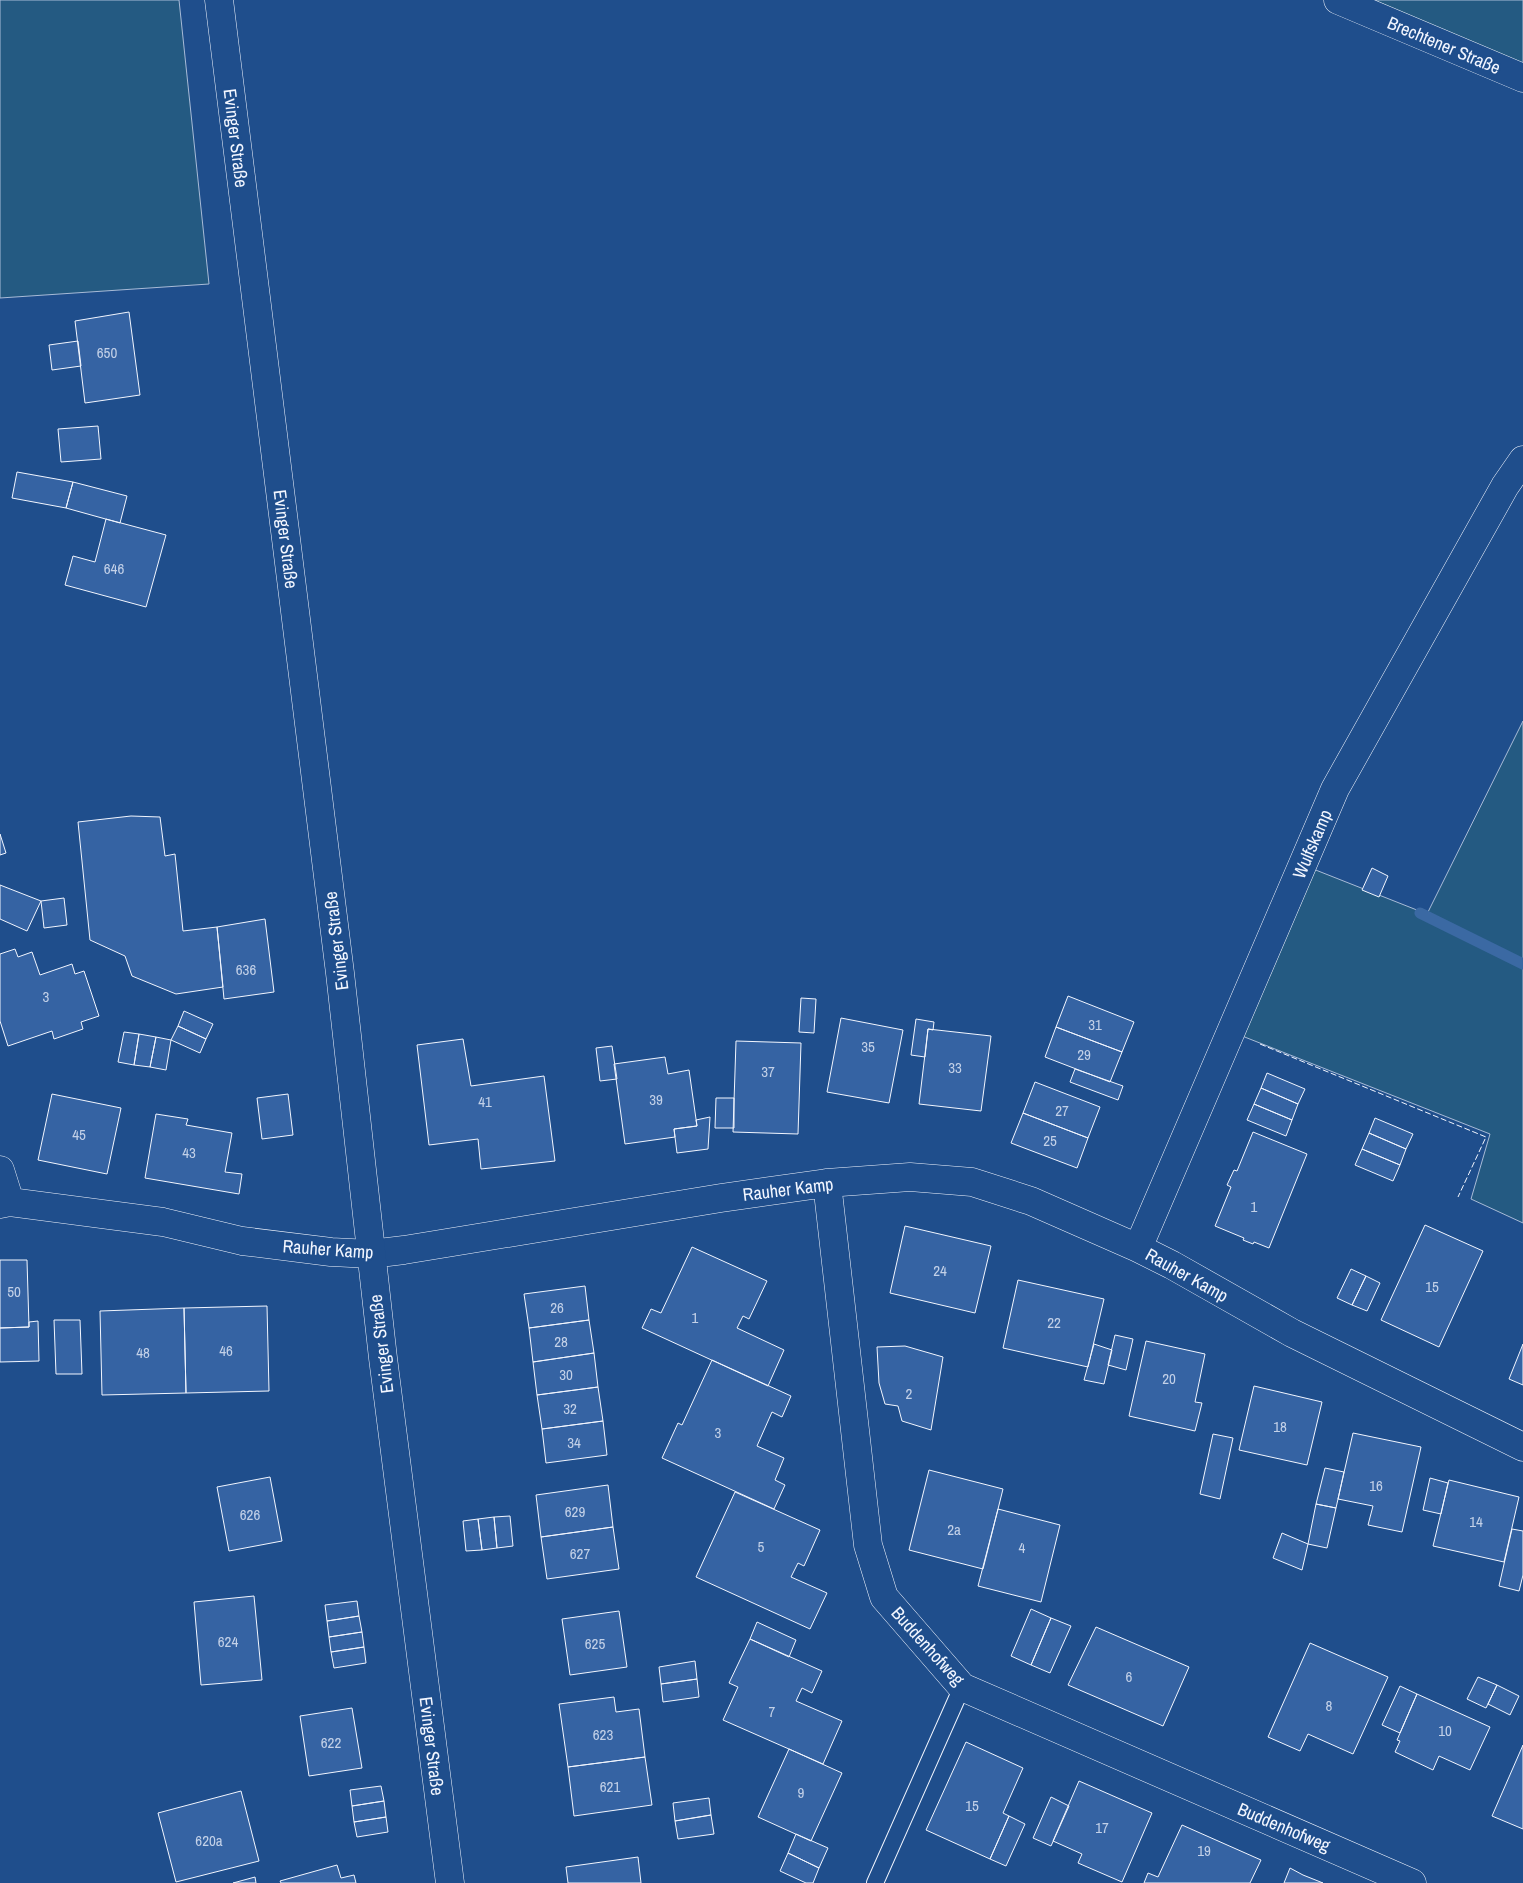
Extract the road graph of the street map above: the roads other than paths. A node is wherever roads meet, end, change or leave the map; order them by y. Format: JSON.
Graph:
{"nodes":[{"id":1,"x":220,"y":0,"type":"edge"},
{"id":2,"x":1338,"y":0,"type":"edge"},
{"id":3,"x":1523,"y":78,"type":"edge"},
{"id":4,"x":1523,"y":460,"type":"edge"},
{"id":5,"x":0,"y":1170,"type":"edge"},
{"id":6,"x":827,"y":1183,"type":"junction"},
{"id":7,"x":5,"y":1203,"type":"edge"},
{"id":8,"x":1138,"y":1248,"type":"junction"},
{"id":9,"x":371,"y":1254,"type":"junction"},
{"id":10,"x":1523,"y":1447,"type":"edge"},
{"id":11,"x":962,"y":1688,"type":"junction"},
{"id":12,"x":450,"y":1883,"type":"edge"},
{"id":13,"x":875,"y":1883,"type":"edge"},
{"id":14,"x":1412,"y":1883,"type":"edge"}],
"edges":[{"from":1,"to":9,"type":"street","name":"Evinger Straße"},
{"from":2,"to":3,"type":"street","name":"Brechtener Straße"},
{"from":4,"to":8,"type":"street","name":"Wulfskamp"},
{"from":5,"to":7,"type":"street"},
{"from":6,"to":8,"type":"street","name":"Rauher Kamp"},
{"from":6,"to":9,"type":"street","name":"Rauher Kamp"},
{"from":6,"to":11,"type":"street","name":"Buddenhofweg"},
{"from":7,"to":9,"type":"street","name":"Rauher Kamp"},
{"from":8,"to":10,"type":"street","name":"Rauher Kamp"},
{"from":9,"to":12,"type":"street","name":"Evinger Straße"},
{"from":11,"to":13,"type":"lane"},
{"from":11,"to":14,"type":"street","name":"Buddenhofweg"}]}
